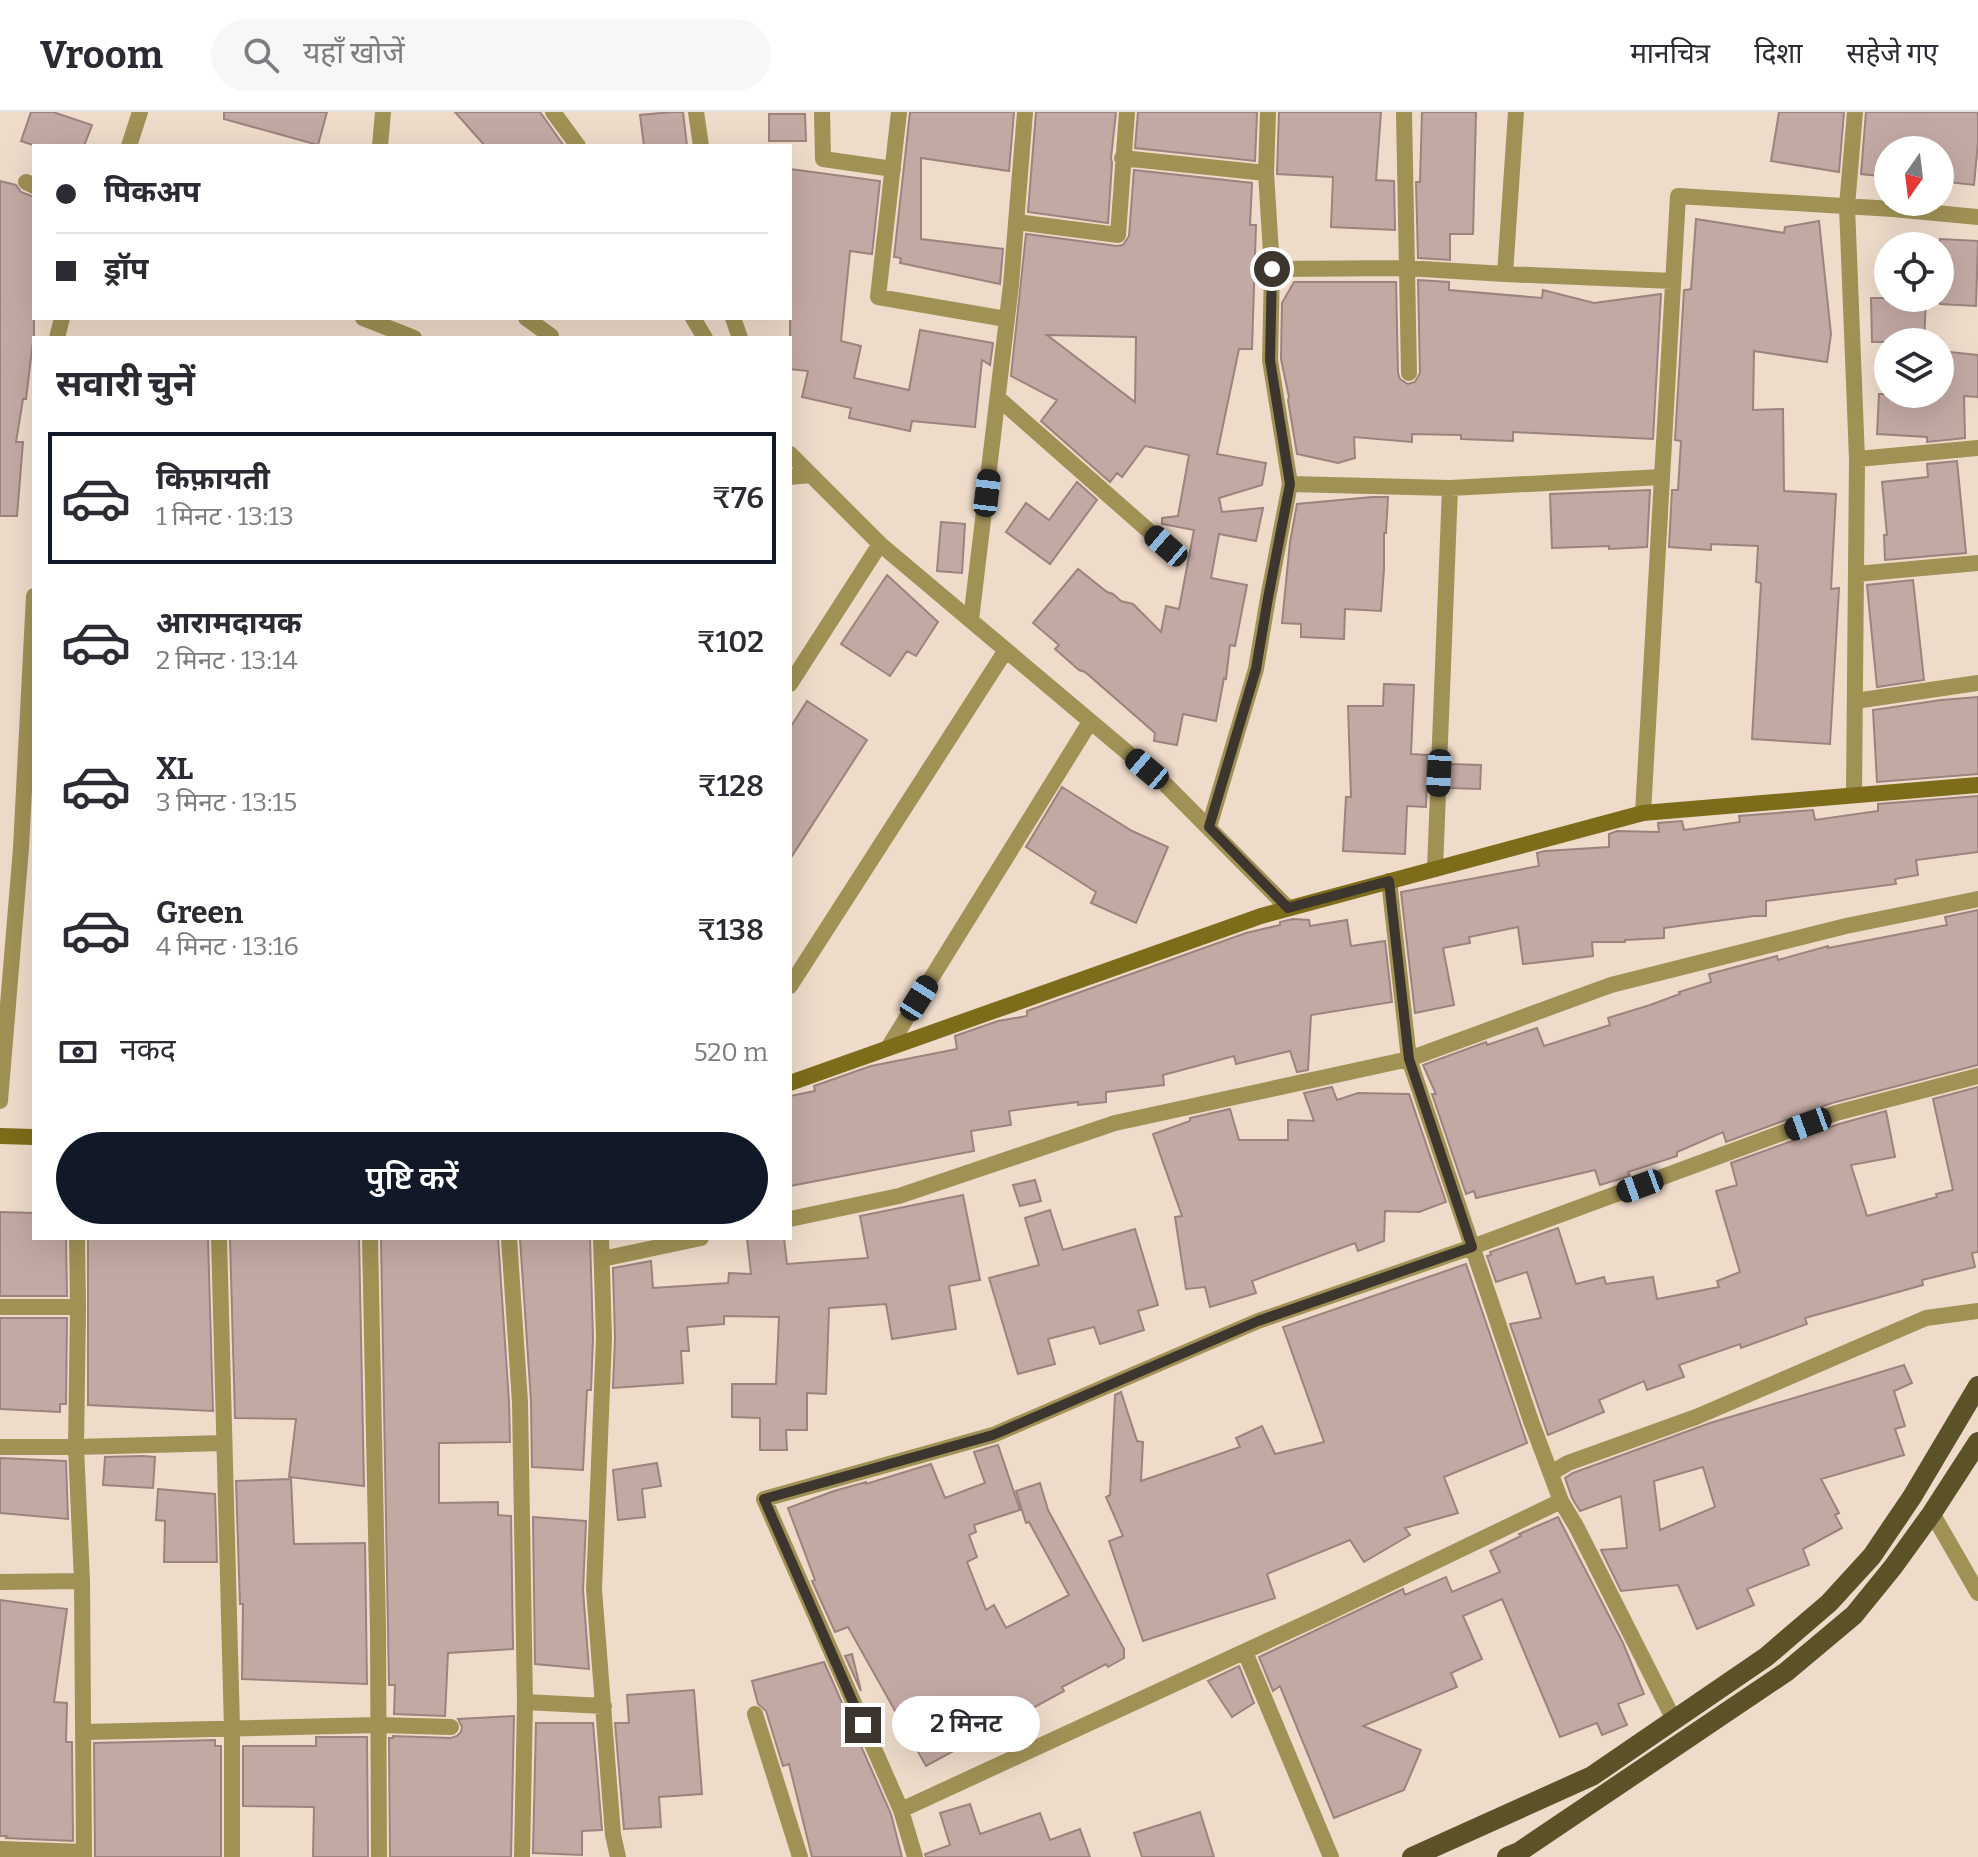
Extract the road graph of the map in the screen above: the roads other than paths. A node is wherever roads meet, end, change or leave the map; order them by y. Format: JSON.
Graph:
{"nodes":[{"id":1,"x":140,"y":112,"type":"edge"},
{"id":2,"x":383,"y":112,"type":"edge"},
{"id":3,"x":553,"y":112,"type":"edge"},
{"id":4,"x":696,"y":112,"type":"edge"},
{"id":5,"x":822,"y":112,"type":"edge"},
{"id":6,"x":899,"y":112,"type":"edge"},
{"id":7,"x":1025,"y":112,"type":"edge"},
{"id":8,"x":1127,"y":112,"type":"edge"},
{"id":9,"x":1268,"y":112,"type":"edge"},
{"id":10,"x":1404,"y":112,"type":"edge"},
{"id":11,"x":1516,"y":112,"type":"edge"},
{"id":12,"x":1855,"y":112,"type":"edge"},
{"id":13,"x":130,"y":144,"type":"edge"},
{"id":14,"x":380,"y":144,"type":"edge"},
{"id":15,"x":577,"y":144,"type":"edge"},
{"id":16,"x":701,"y":144,"type":"edge"},
{"id":17,"x":1122,"y":158,"type":"junction"},
{"id":18,"x":893,"y":169,"type":"junction"},
{"id":19,"x":1266,"y":173,"type":"junction"},
{"id":20,"x":1847,"y":206,"type":"junction"},
{"id":21,"x":1978,"y":217,"type":"edge"},
{"id":22,"x":1016,"y":222,"type":"junction"},
{"id":23,"x":1406,"y":268,"type":"junction"},
{"id":24,"x":1272,"y":269,"type":"junction"},
{"id":25,"x":1505,"y":274,"type":"junction"},
{"id":26,"x":1673,"y":281,"type":"junction"},
{"id":27,"x":1006,"y":319,"type":"junction"},
{"id":28,"x":368,"y":320,"type":"edge"},
{"id":29,"x":529,"y":320,"type":"edge"},
{"id":30,"x":409,"y":336,"type":"edge"},
{"id":31,"x":551,"y":336,"type":"dead end"},
{"id":32,"x":1409,"y":373,"type":"dead end"},
{"id":33,"x":998,"y":398,"type":"junction"},
{"id":34,"x":1978,"y":448,"type":"edge"},
{"id":35,"x":792,"y":456,"type":"edge"},
{"id":36,"x":1857,"y":459,"type":"junction"},
{"id":37,"x":810,"y":475,"type":"junction"},
{"id":38,"x":792,"y":477,"type":"edge"},
{"id":39,"x":1662,"y":477,"type":"junction"},
{"id":40,"x":1290,"y":484,"type":"junction"},
{"id":41,"x":1450,"y":488,"type":"junction"},
{"id":42,"x":880,"y":544,"type":"junction"},
{"id":43,"x":1166,"y":546,"type":"dead end"},
{"id":44,"x":1978,"y":563,"type":"edge"},
{"id":45,"x":1856,"y":574,"type":"junction"},
{"id":46,"x":971,"y":620,"type":"junction"},
{"id":47,"x":32,"y":635,"type":"edge"},
{"id":48,"x":1006,"y":650,"type":"junction"},
{"id":49,"x":792,"y":681,"type":"edge"},
{"id":50,"x":1978,"y":683,"type":"edge"},
{"id":51,"x":1855,"y":701,"type":"junction"},
{"id":52,"x":1090,"y":722,"type":"junction"},
{"id":53,"x":1978,"y":785,"type":"edge"},
{"id":54,"x":1854,"y":795,"type":"junction"},
{"id":55,"x":1643,"y":813,"type":"junction"},
{"id":56,"x":1209,"y":827,"type":"junction"},
{"id":57,"x":1435,"y":869,"type":"junction"},
{"id":58,"x":1389,"y":881,"type":"junction"},
{"id":59,"x":1978,"y":899,"type":"edge"},
{"id":60,"x":1288,"y":908,"type":"junction"},
{"id":61,"x":792,"y":983,"type":"edge"},
{"id":62,"x":888,"y":1048,"type":"junction"},
{"id":63,"x":1409,"y":1059,"type":"junction"},
{"id":64,"x":1978,"y":1076,"type":"edge"},
{"id":65,"x":792,"y":1082,"type":"edge"},
{"id":66,"x":0,"y":1101,"type":"edge"},
{"id":67,"x":0,"y":1136,"type":"edge"},
{"id":68,"x":32,"y":1137,"type":"edge"},
{"id":69,"x":792,"y":1219,"type":"edge"},
{"id":70,"x":77,"y":1240,"type":"edge"},
{"id":71,"x":219,"y":1240,"type":"edge"},
{"id":72,"x":370,"y":1240,"type":"edge"},
{"id":73,"x":509,"y":1240,"type":"edge"},
{"id":74,"x":601,"y":1240,"type":"edge"},
{"id":75,"x":692,"y":1240,"type":"edge"},
{"id":76,"x":1472,"y":1247,"type":"junction"},
{"id":77,"x":602,"y":1259,"type":"junction"},
{"id":78,"x":0,"y":1307,"type":"edge"},
{"id":79,"x":78,"y":1307,"type":"junction"},
{"id":80,"x":1978,"y":1311,"type":"edge"},
{"id":81,"x":1978,"y":1386,"type":"edge"},
{"id":82,"x":1978,"y":1442,"type":"edge"},
{"id":83,"x":224,"y":1443,"type":"junction"},
{"id":84,"x":0,"y":1447,"type":"edge"},
{"id":85,"x":76,"y":1447,"type":"junction"},
{"id":86,"x":1551,"y":1473,"type":"junction"},
{"id":87,"x":1561,"y":1501,"type":"junction"},
{"id":88,"x":1932,"y":1513,"type":"junction"},
{"id":89,"x":1971,"y":1574,"type":"edge"},
{"id":90,"x":82,"y":1581,"type":"junction"},
{"id":91,"x":0,"y":1582,"type":"edge"},
{"id":92,"x":1978,"y":1593,"type":"edge"},
{"id":93,"x":1245,"y":1652,"type":"junction"},
{"id":94,"x":525,"y":1702,"type":"junction"},
{"id":95,"x":604,"y":1706,"type":"junction"},
{"id":96,"x":755,"y":1714,"type":"dead end"},
{"id":97,"x":1674,"y":1720,"type":"junction"},
{"id":98,"x":378,"y":1725,"type":"junction"},
{"id":99,"x":451,"y":1727,"type":"dead end"},
{"id":100,"x":232,"y":1728,"type":"junction"},
{"id":101,"x":84,"y":1732,"type":"junction"},
{"id":102,"x":901,"y":1810,"type":"junction"},
{"id":103,"x":0,"y":1849,"type":"edge"},
{"id":104,"x":84,"y":1855,"type":"edge"},
{"id":105,"x":232,"y":1857,"type":"edge"},
{"id":106,"x":379,"y":1857,"type":"edge"},
{"id":107,"x":522,"y":1857,"type":"edge"},
{"id":108,"x":618,"y":1857,"type":"edge"},
{"id":109,"x":800,"y":1857,"type":"edge"},
{"id":110,"x":915,"y":1857,"type":"edge"},
{"id":111,"x":1331,"y":1857,"type":"edge"},
{"id":112,"x":1412,"y":1857,"type":"edge"},
{"id":113,"x":1507,"y":1857,"type":"edge"}],
"edges":[{"from":1,"to":13,"type":"street"},
{"from":2,"to":14,"type":"street"},
{"from":3,"to":15,"type":"street"},
{"from":4,"to":16,"type":"street"},
{"from":5,"to":18,"type":"street"},
{"from":6,"to":18,"type":"street"},
{"from":7,"to":22,"type":"street"},
{"from":8,"to":17,"type":"street"},
{"from":9,"to":19,"type":"street"},
{"from":10,"to":23,"type":"street"},
{"from":11,"to":25,"type":"street"},
{"from":12,"to":20,"type":"street"},
{"from":17,"to":19,"type":"street"},
{"from":17,"to":22,"type":"street"},
{"from":18,"to":27,"type":"street"},
{"from":19,"to":24,"type":"street"},
{"from":20,"to":21,"type":"street"},
{"from":20,"to":26,"type":"street"},
{"from":20,"to":36,"type":"street"},
{"from":22,"to":27,"type":"street"},
{"from":23,"to":24,"type":"street"},
{"from":23,"to":25,"type":"street"},
{"from":23,"to":32,"type":"street"},
{"from":24,"to":40,"type":"street"},
{"from":25,"to":26,"type":"street"},
{"from":26,"to":39,"type":"street"},
{"from":27,"to":33,"type":"street"},
{"from":28,"to":30,"type":"street"},
{"from":29,"to":31,"type":"street"},
{"from":33,"to":43,"type":"street"},
{"from":33,"to":46,"type":"street"},
{"from":34,"to":36,"type":"street"},
{"from":35,"to":37,"type":"street"},
{"from":36,"to":45,"type":"street"},
{"from":37,"to":38,"type":"street"},
{"from":37,"to":42,"type":"street"},
{"from":39,"to":41,"type":"street"},
{"from":39,"to":55,"type":"street"},
{"from":40,"to":41,"type":"street"},
{"from":40,"to":56,"type":"street"},
{"from":41,"to":57,"type":"street"},
{"from":42,"to":46,"type":"street"},
{"from":42,"to":49,"type":"street"},
{"from":44,"to":45,"type":"street"},
{"from":45,"to":51,"type":"street"},
{"from":46,"to":48,"type":"street"},
{"from":47,"to":66,"type":"street"},
{"from":48,"to":52,"type":"street"},
{"from":48,"to":61,"type":"street"},
{"from":50,"to":51,"type":"street"},
{"from":51,"to":54,"type":"street"},
{"from":52,"to":56,"type":"street"},
{"from":52,"to":62,"type":"street"},
{"from":53,"to":54,"type":"street"},
{"from":54,"to":55,"type":"street"},
{"from":55,"to":57,"type":"street"},
{"from":56,"to":60,"type":"street"},
{"from":57,"to":58,"type":"street"},
{"from":58,"to":60,"type":"street"},
{"from":58,"to":63,"type":"street"},
{"from":59,"to":63,"type":"street"},
{"from":60,"to":62,"type":"street"},
{"from":62,"to":65,"type":"street"},
{"from":63,"to":69,"type":"street"},
{"from":63,"to":76,"type":"street"},
{"from":64,"to":76,"type":"street"},
{"from":67,"to":68,"type":"street"},
{"from":70,"to":79,"type":"street"},
{"from":71,"to":83,"type":"street"},
{"from":72,"to":98,"type":"street"},
{"from":73,"to":94,"type":"street"},
{"from":74,"to":77,"type":"street"},
{"from":75,"to":77,"type":"street"},
{"from":76,"to":86,"type":"street"},
{"from":76,"to":102,"type":"street"},
{"from":77,"to":95,"type":"street"},
{"from":78,"to":79,"type":"street"},
{"from":79,"to":85,"type":"street"},
{"from":80,"to":86,"type":"street"},
{"from":81,"to":97,"type":"main road"},
{"from":82,"to":88,"type":"main road"},
{"from":83,"to":85,"type":"street"},
{"from":83,"to":100,"type":"street"},
{"from":84,"to":85,"type":"street"},
{"from":85,"to":90,"type":"street"},
{"from":86,"to":87,"type":"street"},
{"from":87,"to":93,"type":"street"},
{"from":87,"to":97,"type":"street"},
{"from":88,"to":89,"type":"street"},
{"from":88,"to":113,"type":"main road"},
{"from":89,"to":92,"type":"street"},
{"from":90,"to":91,"type":"street"},
{"from":90,"to":101,"type":"street"},
{"from":93,"to":102,"type":"street"},
{"from":93,"to":111,"type":"street"},
{"from":94,"to":95,"type":"street"},
{"from":94,"to":107,"type":"street"},
{"from":95,"to":108,"type":"street"},
{"from":96,"to":109,"type":"street"},
{"from":97,"to":112,"type":"main road"},
{"from":98,"to":99,"type":"street"},
{"from":98,"to":100,"type":"street"},
{"from":98,"to":106,"type":"street"},
{"from":100,"to":101,"type":"street"},
{"from":100,"to":105,"type":"street"},
{"from":101,"to":104,"type":"street"},
{"from":102,"to":110,"type":"street"},
{"from":103,"to":104,"type":"street"}]}
